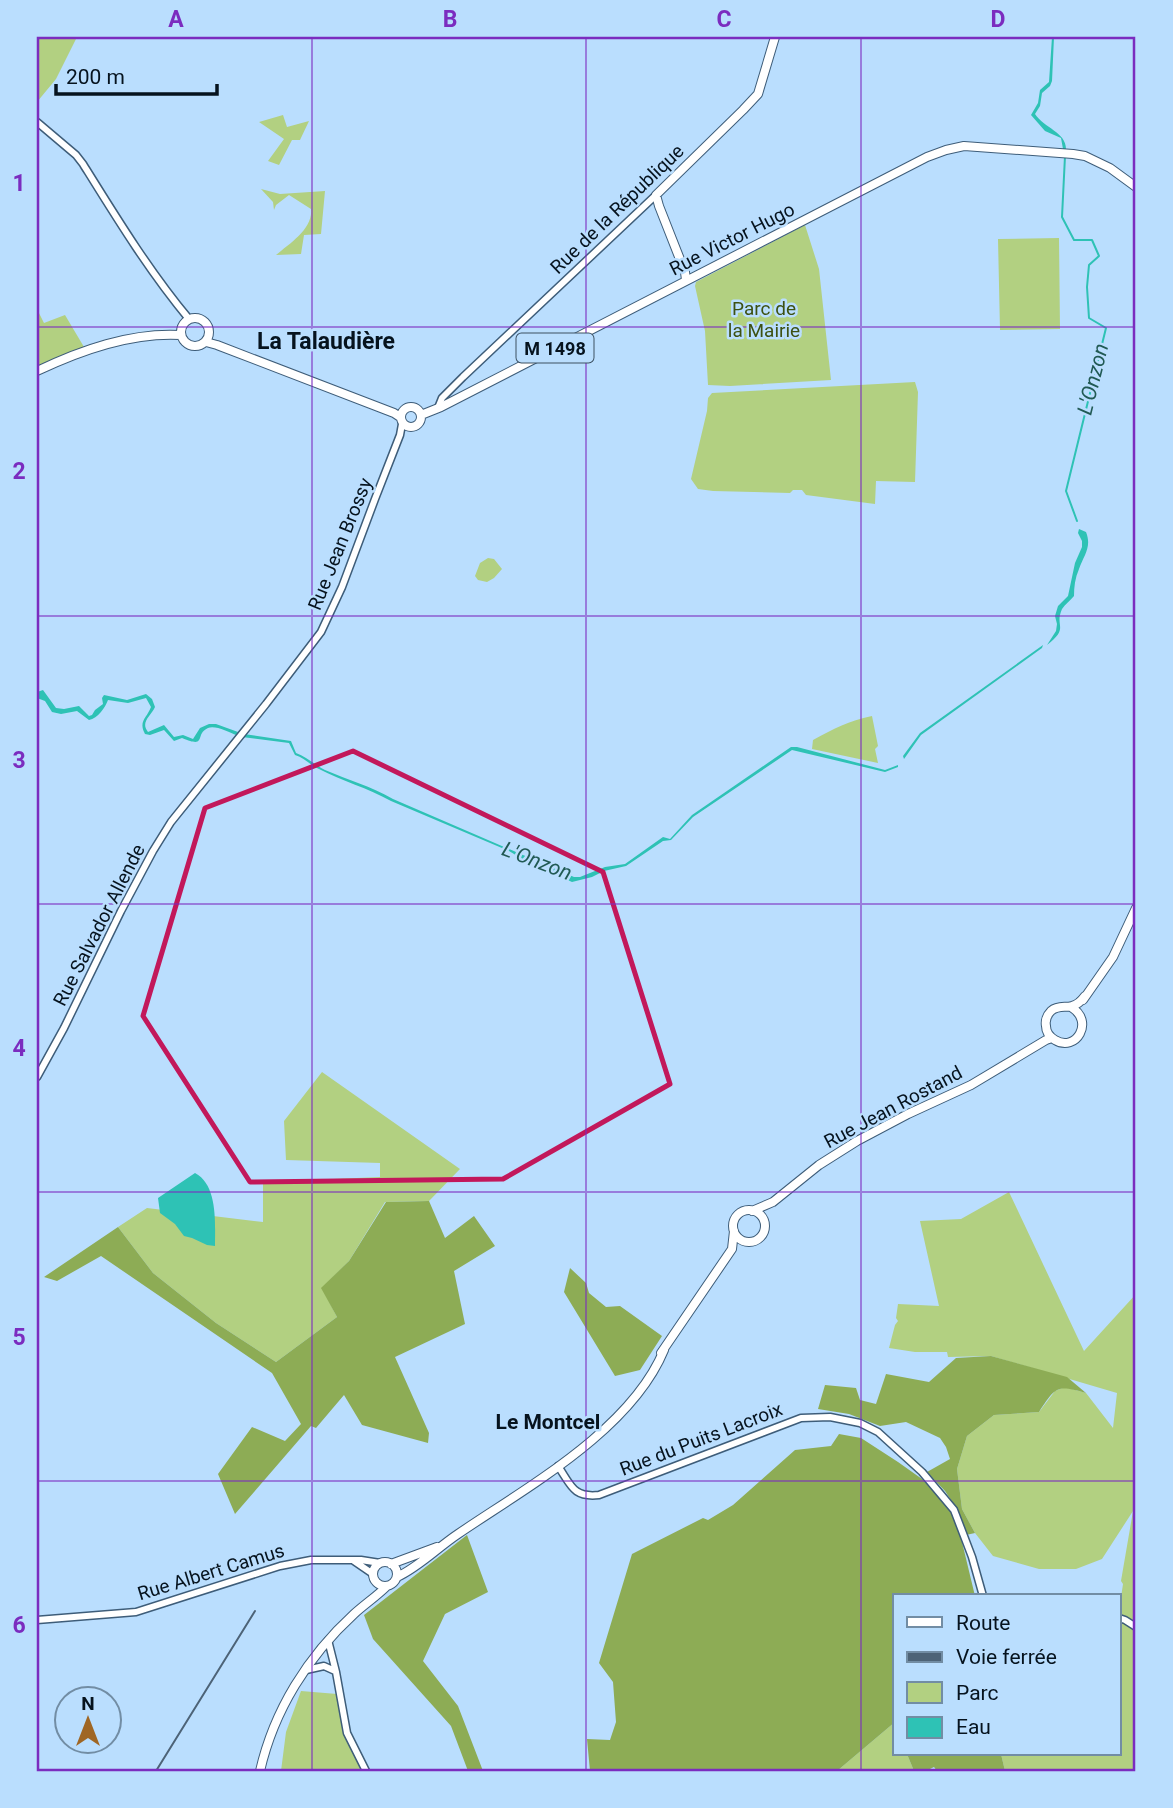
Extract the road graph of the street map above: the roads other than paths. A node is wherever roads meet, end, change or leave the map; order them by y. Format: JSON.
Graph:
{"nodes":[{"id":1,"x":775,"y":37,"type":"edge"},
{"id":2,"x":37,"y":122,"type":"edge"},
{"id":3,"x":1136,"y":187,"type":"edge"},
{"id":4,"x":656,"y":195,"type":"junction"},
{"id":5,"x":686,"y":280,"type":"junction"},
{"id":6,"x":189,"y":319,"type":"junction"},
{"id":7,"x":181,"y":335,"type":"junction"},
{"id":8,"x":205,"y":342,"type":"junction"},
{"id":9,"x":37,"y":371,"type":"edge"},
{"id":10,"x":440,"y":408,"type":"junction"},
{"id":11,"x":421,"y":415,"type":"junction"},
{"id":12,"x":404,"y":423,"type":"junction"},
{"id":13,"x":195,"y":790,"type":"joint"},
{"id":14,"x":1136,"y":908,"type":"edge"},
{"id":15,"x":1085,"y":996,"type":"junction"},
{"id":16,"x":1071,"y":1007,"type":"junction"},
{"id":17,"x":1079,"y":1013,"type":"junction"},
{"id":18,"x":1046,"y":1030,"type":"junction"},
{"id":19,"x":1052,"y":1038,"type":"junction"},
{"id":20,"x":1034,"y":1047,"type":"junction"},
{"id":21,"x":37,"y":1077,"type":"edge"},
{"id":22,"x":772,"y":1202,"type":"junction"},
{"id":23,"x":752,"y":1211,"type":"junction"},
{"id":24,"x":764,"y":1222,"type":"junction"},
{"id":25,"x":734,"y":1231,"type":"junction"},
{"id":26,"x":746,"y":1242,"type":"junction"},
{"id":27,"x":732,"y":1249,"type":"junction"},
{"id":28,"x":558,"y":1466,"type":"junction"},
{"id":29,"x":440,"y":1546,"type":"junction"},
{"id":30,"x":352,"y":1560,"type":"junction"},
{"id":31,"x":380,"y":1563,"type":"junction"},
{"id":32,"x":391,"y":1564,"type":"junction"},
{"id":33,"x":397,"y":1577,"type":"junction"},
{"id":34,"x":375,"y":1578,"type":"junction"},
{"id":35,"x":387,"y":1586,"type":"junction"},
{"id":36,"x":982,"y":1594,"type":"edge"},
{"id":37,"x":374,"y":1597,"type":"junction"},
{"id":38,"x":1120,"y":1618,"type":"edge"},
{"id":39,"x":37,"y":1620,"type":"edge"},
{"id":40,"x":1136,"y":1627,"type":"edge"},
{"id":41,"x":328,"y":1640,"type":"junction"},
{"id":42,"x":304,"y":1671,"type":"junction"},
{"id":43,"x":336,"y":1672,"type":"junction"},
{"id":44,"x":260,"y":1771,"type":"edge"},
{"id":45,"x":366,"y":1771,"type":"edge"}],
"edges":[{"from":1,"to":4,"type":"main road","name":"Rue de la République"},
{"from":2,"to":6,"type":"street"},
{"from":3,"to":5,"type":"main road","name":"Rue Victor Hugo","number":"M 1498"},
{"from":4,"to":5,"type":"main road"},
{"from":4,"to":10,"type":"street","name":"Rue de la République"},
{"from":5,"to":10,"type":"main road","name":"Rue Victor Hugo","number":"M 1498"},
{"from":6,"to":7,"type":"main road"},
{"from":6,"to":8,"type":"main road"},
{"from":7,"to":8,"type":"main road","number":"M 1498"},
{"from":7,"to":9,"type":"main road","number":"M 1498"},
{"from":8,"to":12,"type":"main road","number":"M 1498"},
{"from":10,"to":11,"type":"main road","name":"Rue Victor Hugo","number":"M 1498"},
{"from":11,"to":12,"type":"main road","number":"M 1498"},
{"from":11,"to":12,"type":"main road","number":"M 1498"},
{"from":12,"to":13,"type":"street","name":"Rue Jean Brossy"},
{"from":13,"to":21,"type":"street","name":"Rue Salvador Allende"},
{"from":14,"to":15,"type":"main road"},
{"from":15,"to":16,"type":"main road"},
{"from":15,"to":17,"type":"main road"},
{"from":16,"to":17,"type":"main road"},
{"from":16,"to":18,"type":"main road"},
{"from":17,"to":19,"type":"main road"},
{"from":18,"to":19,"type":"main road"},
{"from":18,"to":20,"type":"main road"},
{"from":19,"to":20,"type":"main road","name":"Rue Jean Rostand"},
{"from":20,"to":22,"type":"main road","name":"Rue Jean Rostand"},
{"from":22,"to":23,"type":"main road","name":"Rue Jean Rostand"},
{"from":22,"to":24,"type":"main road"},
{"from":23,"to":24,"type":"main road"},
{"from":23,"to":25,"type":"main road"},
{"from":24,"to":26,"type":"main road"},
{"from":25,"to":26,"type":"main road"},
{"from":25,"to":27,"type":"main road"},
{"from":26,"to":27,"type":"main road"},
{"from":27,"to":28,"type":"main road"},
{"from":28,"to":29,"type":"main road"},
{"from":28,"to":36,"type":"street","name":"Rue du Puits Lacroix"},
{"from":29,"to":32,"type":"main road"},
{"from":29,"to":33,"type":"main road"},
{"from":30,"to":31,"type":"street","name":"Rue Albert Camus"},
{"from":30,"to":34,"type":"street"},
{"from":30,"to":39,"type":"street","name":"Rue Albert Camus"},
{"from":31,"to":32,"type":"main road"},
{"from":31,"to":34,"type":"main road"},
{"from":32,"to":33,"type":"main road"},
{"from":33,"to":35,"type":"main road"},
{"from":34,"to":35,"type":"main road"},
{"from":34,"to":37,"type":"main road"},
{"from":35,"to":37,"type":"main road"},
{"from":37,"to":41,"type":"main road"},
{"from":38,"to":40,"type":"street"},
{"from":41,"to":42,"type":"main road"},
{"from":41,"to":43,"type":"street"},
{"from":42,"to":43,"type":"street"},
{"from":42,"to":44,"type":"main road"},
{"from":43,"to":45,"type":"street"}]}
